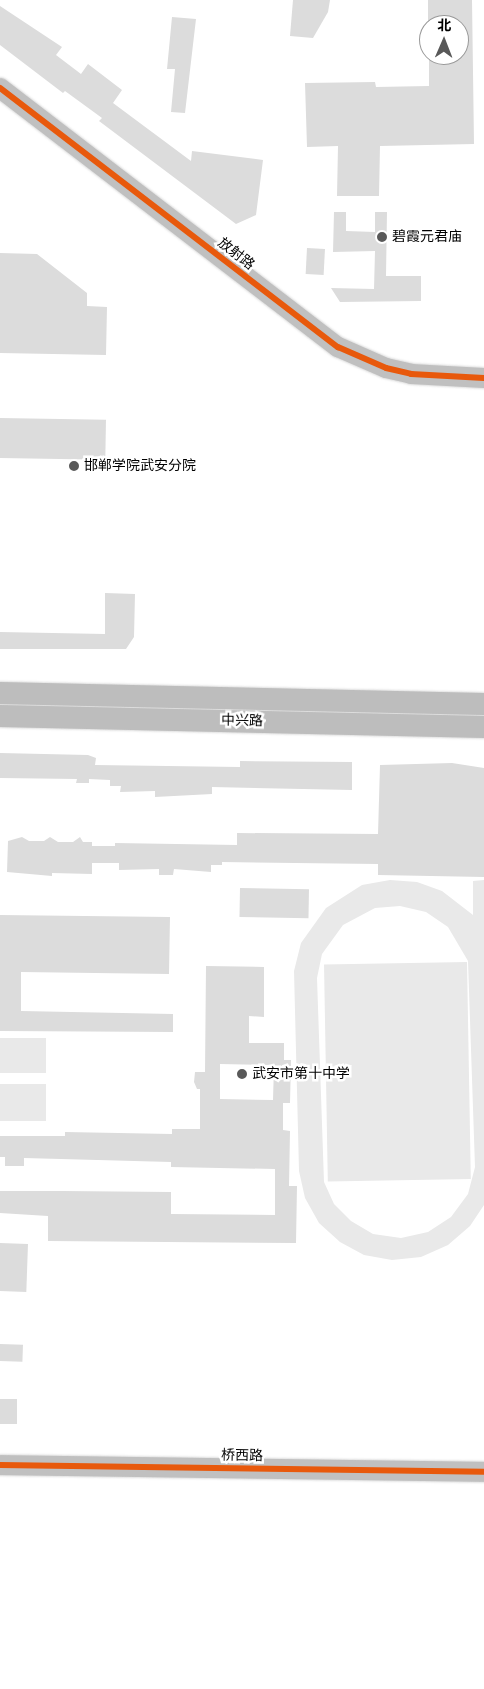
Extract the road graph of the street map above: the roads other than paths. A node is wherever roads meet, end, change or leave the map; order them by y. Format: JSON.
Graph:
{"nodes":[{"id":1,"x":0,"y":88,"type":"edge"},
{"id":2,"x":484,"y":378,"type":"edge"},
{"id":3,"x":0,"y":693,"type":"edge"},
{"id":4,"x":484,"y":704,"type":"edge"},
{"id":5,"x":0,"y":716,"type":"edge"},
{"id":6,"x":484,"y":727,"type":"edge"},
{"id":7,"x":0,"y":1465,"type":"edge"},
{"id":8,"x":484,"y":1472,"type":"edge"}],
"edges":[{"from":1,"to":2,"type":"street","name":"放射路"},
{"from":3,"to":4,"type":"main road","name":"中兴路"},
{"from":5,"to":6,"type":"main road","name":"中兴路"},
{"from":7,"to":8,"type":"street","name":"桥西路"}]}
